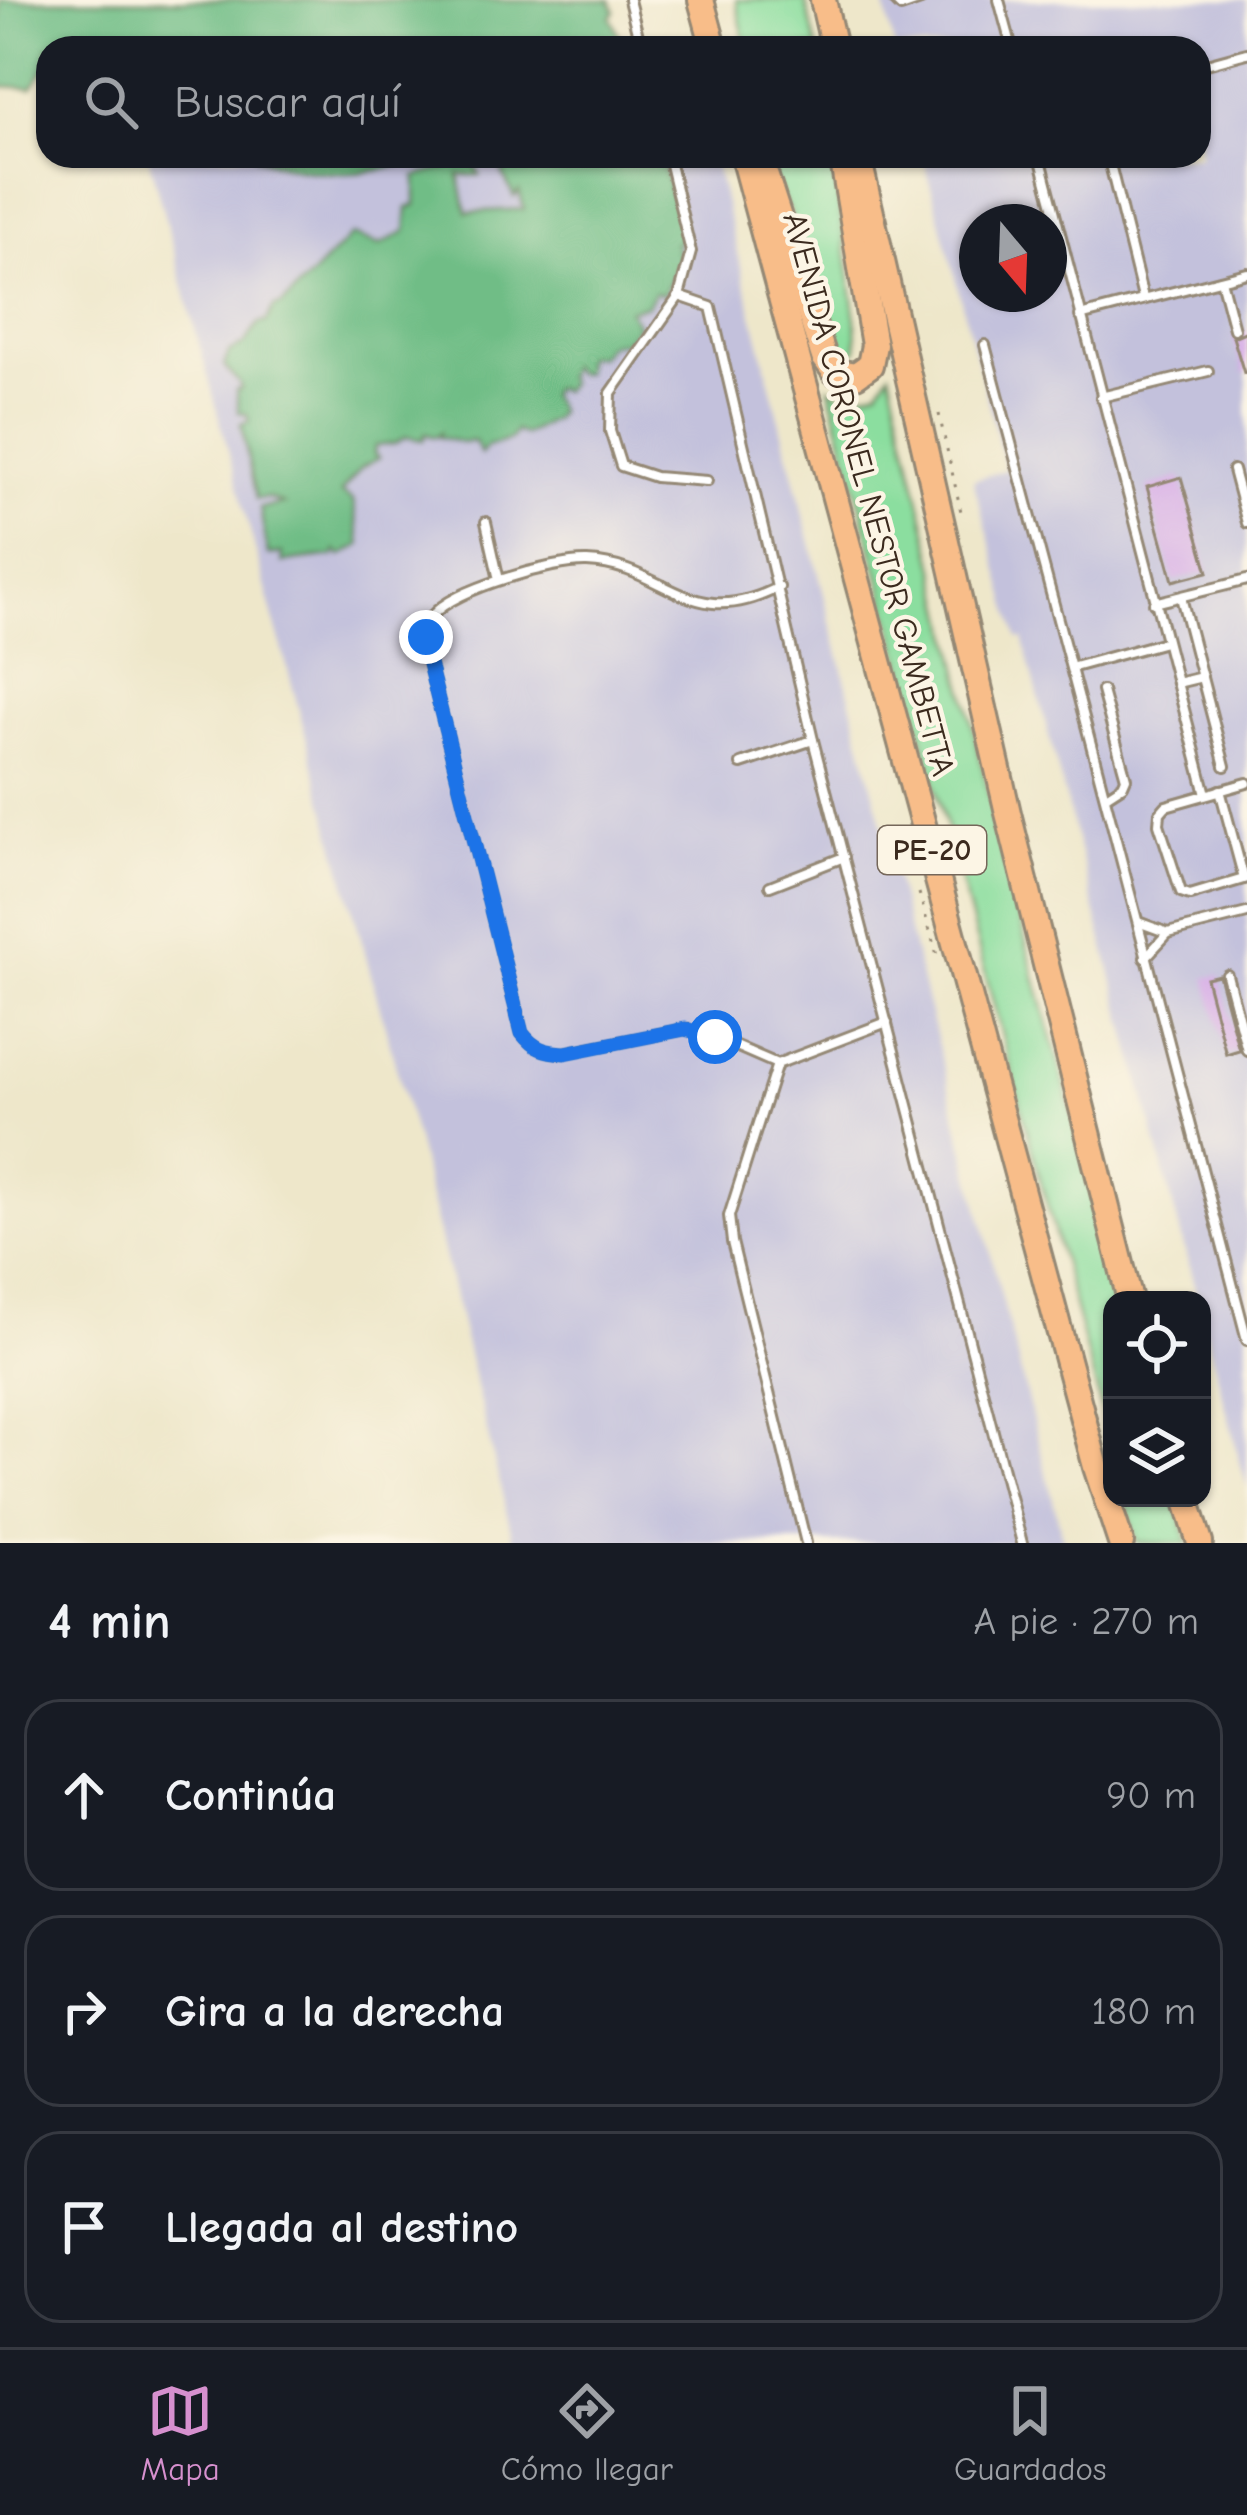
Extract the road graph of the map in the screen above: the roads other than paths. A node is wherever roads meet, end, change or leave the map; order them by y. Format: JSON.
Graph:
{"nodes":[{"id":1,"x":629,"y":0,"type":"edge"},
{"id":2,"x":701,"y":0,"type":"edge"},
{"id":3,"x":824,"y":0,"type":"edge"},
{"id":4,"x":894,"y":0,"type":"edge"},
{"id":5,"x":921,"y":0,"type":"edge"},
{"id":6,"x":999,"y":0,"type":"edge"},
{"id":7,"x":638,"y":36,"type":"edge"},
{"id":8,"x":711,"y":36,"type":"edge"},
{"id":9,"x":832,"y":36,"type":"edge"},
{"id":10,"x":1009,"y":36,"type":"edge"},
{"id":11,"x":1247,"y":53,"type":"edge"},
{"id":12,"x":1211,"y":63,"type":"edge"},
{"id":13,"x":671,"y":168,"type":"edge"},
{"id":14,"x":746,"y":168,"type":"edge"},
{"id":15,"x":762,"y":168,"type":"edge"},
{"id":16,"x":844,"y":168,"type":"edge"},
{"id":17,"x":861,"y":168,"type":"edge"},
{"id":18,"x":1043,"y":168,"type":"edge"},
{"id":19,"x":1111,"y":168,"type":"edge"},
{"id":20,"x":1247,"y":272,"type":"edge"},
{"id":21,"x":1221,"y":280,"type":"junction"},
{"id":22,"x":679,"y":296,"type":"junction"},
{"id":23,"x":1143,"y":298,"type":"junction"},
{"id":24,"x":1080,"y":316,"type":"junction"},
{"id":25,"x":1234,"y":329,"type":"dead end"},
{"id":26,"x":986,"y":345,"type":"dead end"},
{"id":27,"x":1208,"y":371,"type":"dead end"},
{"id":28,"x":1101,"y":397,"type":"junction"},
{"id":29,"x":1233,"y":470,"type":"dead end"},
{"id":30,"x":707,"y":481,"type":"dead end"},
{"id":31,"x":486,"y":522,"type":"dead end"},
{"id":32,"x":1247,"y":524,"type":"edge"},
{"id":33,"x":499,"y":580,"type":"junction"},
{"id":34,"x":1247,"y":580,"type":"edge"},
{"id":35,"x":779,"y":586,"type":"junction"},
{"id":36,"x":1181,"y":597,"type":"junction"},
{"id":37,"x":1154,"y":603,"type":"junction"},
{"id":38,"x":1165,"y":642,"type":"junction"},
{"id":39,"x":1074,"y":667,"type":"junction"},
{"id":40,"x":1202,"y":677,"type":"junction"},
{"id":41,"x":1177,"y":683,"type":"junction"},
{"id":42,"x":1102,"y":691,"type":"dead end"},
{"id":43,"x":813,"y":740,"type":"junction"},
{"id":44,"x":741,"y":764,"type":"dead end"},
{"id":45,"x":1225,"y":766,"type":"dead end"},
{"id":46,"x":1247,"y":783,"type":"edge"},
{"id":47,"x":1220,"y":790,"type":"junction"},
{"id":48,"x":1206,"y":794,"type":"junction"},
{"id":49,"x":1106,"y":796,"type":"junction"},
{"id":50,"x":844,"y":857,"type":"junction"},
{"id":51,"x":1245,"y":879,"type":"edge"},
{"id":52,"x":770,"y":886,"type":"dead end"},
{"id":53,"x":1247,"y":913,"type":"edge"},
{"id":54,"x":1136,"y":922,"type":"junction"},
{"id":55,"x":1168,"y":933,"type":"junction"},
{"id":56,"x":1145,"y":958,"type":"junction"},
{"id":57,"x":1227,"y":975,"type":"dead end"},
{"id":58,"x":887,"y":1022,"type":"junction"},
{"id":59,"x":1243,"y":1022,"type":"edge"},
{"id":60,"x":1247,"y":1047,"type":"edge"},
{"id":61,"x":777,"y":1064,"type":"junction"},
{"id":62,"x":1128,"y":1291,"type":"edge"},
{"id":63,"x":1244,"y":1316,"type":"edge"},
{"id":64,"x":1247,"y":1340,"type":"edge"},
{"id":65,"x":1189,"y":1507,"type":"edge"},
{"id":66,"x":806,"y":1543,"type":"edge"},
{"id":67,"x":1022,"y":1543,"type":"edge"},
{"id":68,"x":1121,"y":1543,"type":"edge"},
{"id":69,"x":1201,"y":1543,"type":"edge"}],
"edges":[{"from":1,"to":7,"type":"lane"},
{"from":2,"to":8,"type":"highway"},
{"from":3,"to":9,"type":"highway"},
{"from":4,"to":5,"type":"lane"},
{"from":6,"to":10,"type":"lane"},
{"from":11,"to":12,"type":"lane"},
{"from":13,"to":22,"type":"lane"},
{"from":14,"to":68,"type":"highway","name":"AVENIDA CORONEL NESTOR GAMBETTA","number":"PE-20"},
{"from":15,"to":16,"type":"highway"},
{"from":17,"to":62,"type":"highway","name":"AVENIDA CORONEL NESTOR GAMBETTA","number":"PE-20"},
{"from":18,"to":24,"type":"lane"},
{"from":19,"to":23,"type":"lane"},
{"from":20,"to":21,"type":"lane"},
{"from":21,"to":23,"type":"lane"},
{"from":21,"to":25,"type":"lane"},
{"from":22,"to":30,"type":"lane"},
{"from":22,"to":35,"type":"lane"},
{"from":23,"to":24,"type":"lane"},
{"from":24,"to":28,"type":"lane"},
{"from":26,"to":39,"type":"lane"},
{"from":27,"to":28,"type":"lane"},
{"from":28,"to":37,"type":"lane"},
{"from":29,"to":32,"type":"lane"},
{"from":31,"to":33,"type":"lane"},
{"from":33,"to":35,"type":"lane"},
{"from":33,"to":61,"type":"lane"},
{"from":34,"to":36,"type":"lane"},
{"from":35,"to":43,"type":"lane"},
{"from":36,"to":37,"type":"lane"},
{"from":36,"to":40,"type":"lane"},
{"from":37,"to":38,"type":"lane"},
{"from":38,"to":39,"type":"lane"},
{"from":38,"to":41,"type":"lane"},
{"from":39,"to":49,"type":"lane"},
{"from":40,"to":41,"type":"lane"},
{"from":40,"to":45,"type":"lane"},
{"from":41,"to":48,"type":"lane"},
{"from":42,"to":49,"type":"lane"},
{"from":43,"to":44,"type":"lane"},
{"from":43,"to":50,"type":"lane"},
{"from":46,"to":47,"type":"lane"},
{"from":47,"to":48,"type":"lane"},
{"from":47,"to":51,"type":"lane"},
{"from":48,"to":51,"type":"lane"},
{"from":49,"to":54,"type":"lane"},
{"from":50,"to":52,"type":"lane"},
{"from":50,"to":58,"type":"lane"},
{"from":53,"to":55,"type":"lane"},
{"from":54,"to":55,"type":"lane"},
{"from":54,"to":56,"type":"lane"},
{"from":55,"to":56,"type":"lane"},
{"from":56,"to":63,"type":"lane"},
{"from":57,"to":59,"type":"lane"},
{"from":58,"to":61,"type":"lane"},
{"from":58,"to":67,"type":"lane"},
{"from":59,"to":60,"type":"lane"},
{"from":61,"to":66,"type":"lane"},
{"from":63,"to":64,"type":"lane"},
{"from":65,"to":69,"type":"highway"}]}
